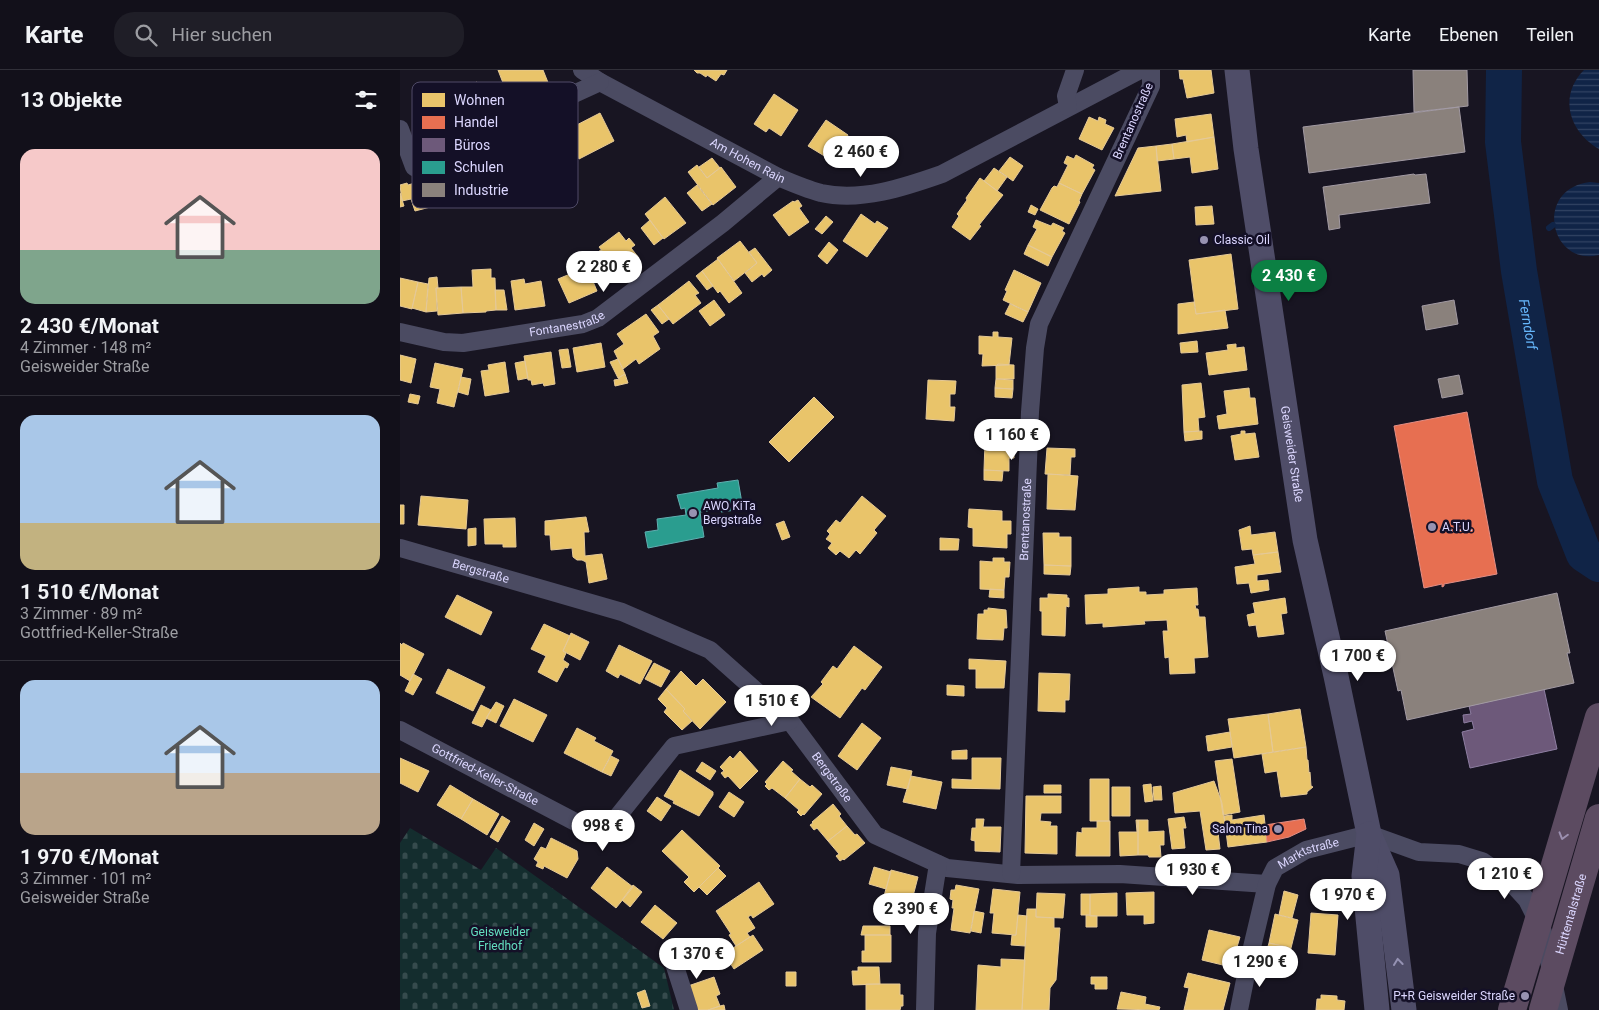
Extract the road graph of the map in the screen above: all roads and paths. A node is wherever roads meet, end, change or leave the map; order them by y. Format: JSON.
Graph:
{"nodes":[{"id":1,"x":582,"y":70,"type":"edge"},
{"id":2,"x":1075,"y":70,"type":"edge"},
{"id":3,"x":1140,"y":70,"type":"edge"},
{"id":4,"x":1151,"y":70,"type":"edge"},
{"id":5,"x":1236,"y":70,"type":"edge"},
{"id":6,"x":600,"y":82,"type":"junction"},
{"id":7,"x":578,"y":92,"type":"edge"},
{"id":8,"x":1068,"y":107,"type":"junction"},
{"id":9,"x":400,"y":129,"type":"edge"},
{"id":10,"x":412,"y":162,"type":"edge"},
{"id":11,"x":778,"y":178,"type":"junction"},
{"id":12,"x":400,"y":332,"type":"edge"},
{"id":13,"x":400,"y":548,"type":"edge"},
{"id":14,"x":1599,"y":717,"type":"edge"},
{"id":15,"x":790,"y":721,"type":"junction"},
{"id":16,"x":400,"y":730,"type":"edge"},
{"id":17,"x":1599,"y":818,"type":"edge"},
{"id":18,"x":1369,"y":834,"type":"junction"},
{"id":19,"x":938,"y":864,"type":"junction"},
{"id":20,"x":1011,"y":874,"type":"junction"},
{"id":21,"x":1268,"y":884,"type":"junction"},
{"id":22,"x":673,"y":960,"type":"dead end"},
{"id":23,"x":690,"y":1010,"type":"edge"},
{"id":24,"x":925,"y":1010,"type":"edge"},
{"id":25,"x":1240,"y":1010,"type":"edge"},
{"id":26,"x":1377,"y":1010,"type":"edge"},
{"id":27,"x":1404,"y":1010,"type":"edge"},
{"id":28,"x":1512,"y":1010,"type":"edge"},
{"id":29,"x":1543,"y":1010,"type":"edge"},
{"id":30,"x":1560,"y":1010,"type":"edge"}],
"edges":[{"from":1,"to":6,"type":"street","name":"Am Hohen Rain"},
{"from":2,"to":8,"type":"street"},
{"from":3,"to":8,"type":"street","name":"Am Hohen Rain"},
{"from":4,"to":20,"type":"street","name":"Brentanostraße"},
{"from":5,"to":18,"type":"main road","name":"Geisweider Straße"},
{"from":6,"to":7,"type":"street"},
{"from":6,"to":11,"type":"street","name":"Am Hohen Rain"},
{"from":8,"to":11,"type":"street","name":"Am Hohen Rain"},
{"from":9,"to":10,"type":"street"},
{"from":11,"to":12,"type":"street","name":"Fontanestraße"},
{"from":13,"to":15,"type":"street","name":"Bergstraße"},
{"from":14,"to":28,"type":"highway","one_way":true},
{"from":15,"to":16,"type":"street","name":"Gottfried-Keller-Straße"},
{"from":15,"to":19,"type":"street","name":"Bergstraße"},
{"from":17,"to":29,"type":"highway","name":"Hüttentalstraße"},
{"from":18,"to":21,"type":"street","name":"Marktstraße"},
{"from":18,"to":26,"type":"main road","name":"Geisweider Straße"},
{"from":27,"to":18,"type":"main road","name":"Geisweider Straße","one_way":true},
{"from":18,"to":30,"type":"street"},
{"from":19,"to":20,"type":"street","name":"Bergstraße"},
{"from":19,"to":24,"type":"street"},
{"from":20,"to":21,"type":"street","name":"Bergstraße"},
{"from":21,"to":25,"type":"street","name":"Marktstraße"},
{"from":22,"to":23,"type":"street"}]}
